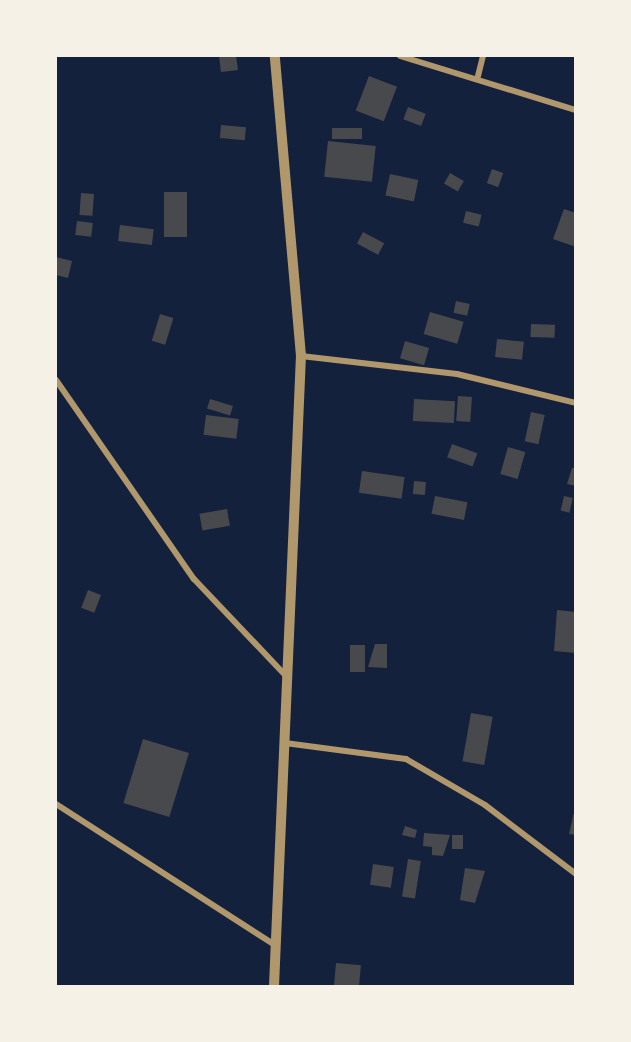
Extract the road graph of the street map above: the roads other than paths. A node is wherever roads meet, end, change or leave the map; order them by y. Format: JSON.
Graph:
{"nodes":[{"id":1,"x":275,"y":56,"type":"edge"},
{"id":2,"x":400,"y":56,"type":"edge"},
{"id":3,"x":483,"y":56,"type":"edge"},
{"id":4,"x":478,"y":76,"type":"junction"},
{"id":5,"x":576,"y":110,"type":"edge"},
{"id":6,"x":301,"y":356,"type":"junction"},
{"id":7,"x":56,"y":380,"type":"edge"},
{"id":8,"x":576,"y":403,"type":"edge"},
{"id":9,"x":284,"y":674,"type":"junction"},
{"id":10,"x":285,"y":743,"type":"junction"},
{"id":11,"x":56,"y":804,"type":"edge"},
{"id":12,"x":576,"y":874,"type":"edge"},
{"id":13,"x":275,"y":945,"type":"junction"},
{"id":14,"x":274,"y":987,"type":"edge"}],
"edges":[{"from":1,"to":6,"type":"street"},
{"from":2,"to":4,"type":"street"},
{"from":3,"to":4,"type":"street"},
{"from":4,"to":5,"type":"street"},
{"from":6,"to":8,"type":"street"},
{"from":6,"to":9,"type":"street"},
{"from":7,"to":9,"type":"street"},
{"from":9,"to":10,"type":"street"},
{"from":10,"to":12,"type":"street"},
{"from":10,"to":13,"type":"street"},
{"from":11,"to":13,"type":"street"},
{"from":13,"to":14,"type":"street"}]}
